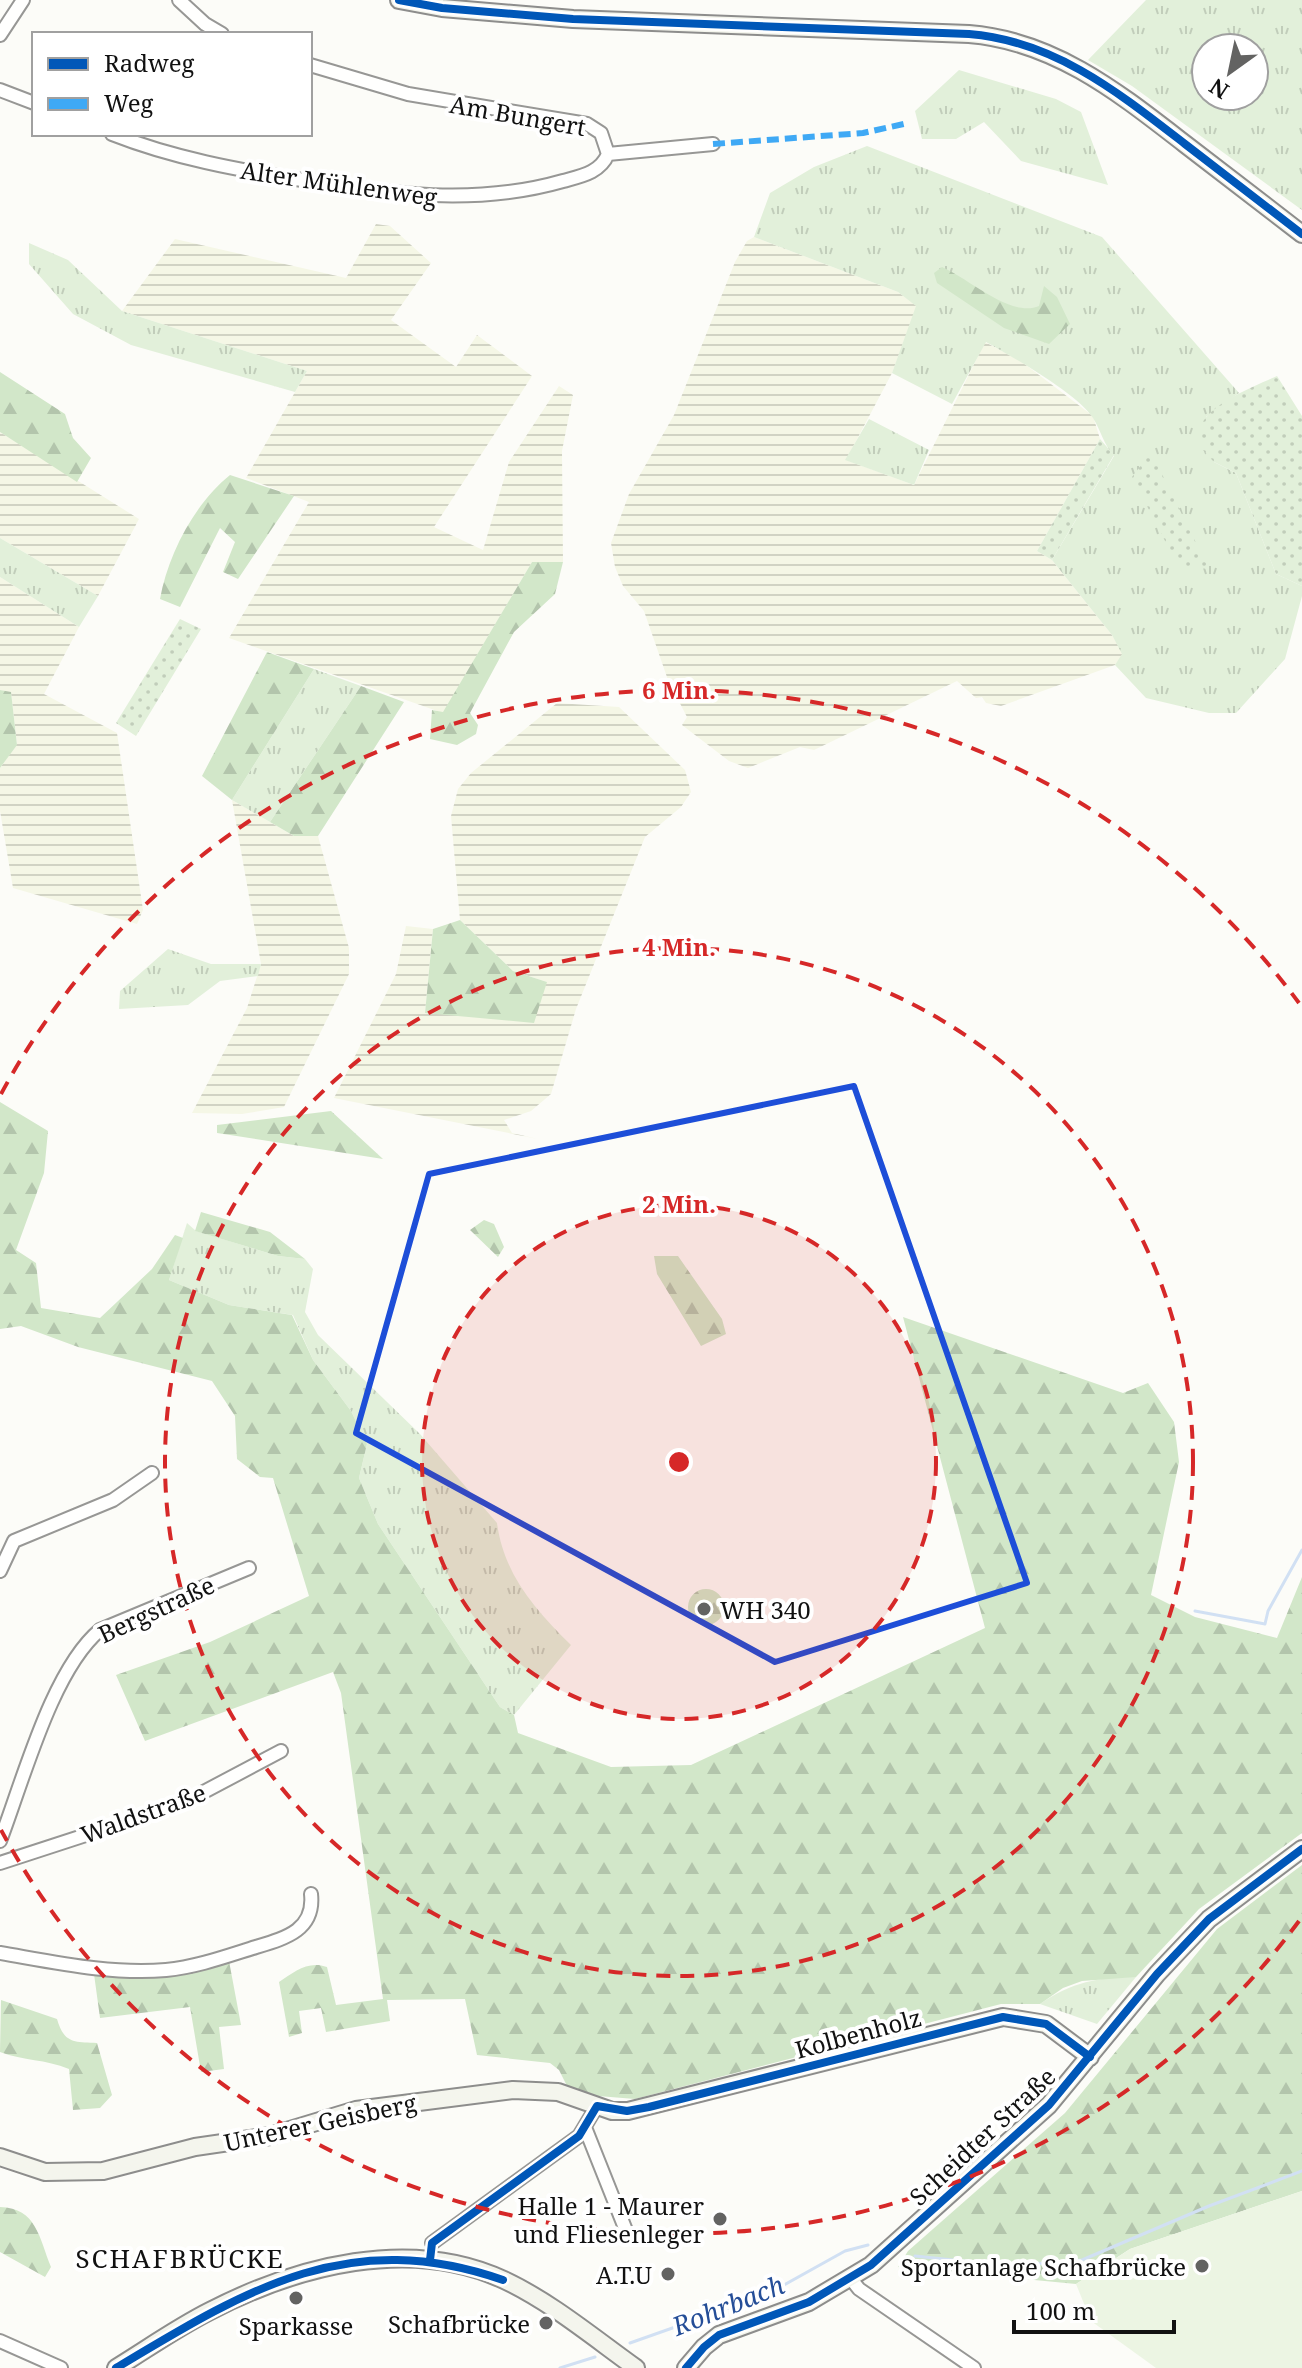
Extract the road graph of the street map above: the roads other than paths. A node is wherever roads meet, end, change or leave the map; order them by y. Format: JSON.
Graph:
{"nodes":[{"id":1,"x":23,"y":0,"type":"edge"},
{"id":2,"x":179,"y":0,"type":"edge"},
{"id":3,"x":399,"y":0,"type":"edge"},
{"id":4,"x":219,"y":32,"type":"edge"},
{"id":5,"x":0,"y":35,"type":"edge"},
{"id":6,"x":312,"y":66,"type":"edge"},
{"id":7,"x":0,"y":90,"type":"edge"},
{"id":8,"x":32,"y":102,"type":"edge"},
{"id":9,"x":117,"y":136,"type":"edge"},
{"id":10,"x":713,"y":144,"type":"dead end"},
{"id":11,"x":608,"y":154,"type":"junction"},
{"id":12,"x":1302,"y":234,"type":"edge"},
{"id":13,"x":152,"y":1473,"type":"dead end"},
{"id":14,"x":0,"y":1534,"type":"edge"},
{"id":15,"x":14,"y":1541,"type":"junction"},
{"id":16,"x":249,"y":1568,"type":"dead end"},
{"id":17,"x":0,"y":1571,"type":"edge"},
{"id":18,"x":281,"y":1751,"type":"dead end"},
{"id":19,"x":0,"y":1841,"type":"edge"},
{"id":20,"x":1302,"y":1849,"type":"edge"},
{"id":21,"x":0,"y":1863,"type":"edge"},
{"id":22,"x":311,"y":1894,"type":"dead end"},
{"id":23,"x":0,"y":1953,"type":"edge"},
{"id":24,"x":1090,"y":2057,"type":"junction"},
{"id":25,"x":597,"y":2106,"type":"junction"},
{"id":26,"x":627,"y":2111,"type":"joint"},
{"id":27,"x":586,"y":2130,"type":"junction"},
{"id":28,"x":0,"y":2157,"type":"edge"},
{"id":29,"x":627,"y":2233,"type":"dead end"},
{"id":30,"x":432,"y":2243,"type":"dead end"},
{"id":31,"x":851,"y":2279,"type":"junction"},
{"id":32,"x":0,"y":2341,"type":"edge"},
{"id":33,"x":61,"y":2368,"type":"edge"},
{"id":34,"x":116,"y":2368,"type":"edge"},
{"id":35,"x":636,"y":2368,"type":"edge"},
{"id":36,"x":686,"y":2368,"type":"edge"},
{"id":37,"x":974,"y":2368,"type":"edge"}],
"edges":[{"from":1,"to":5,"type":"street"},
{"from":2,"to":4,"type":"street"},
{"from":3,"to":12,"type":"street"},
{"from":6,"to":11,"type":"street","name":"Am Bungert"},
{"from":7,"to":8,"type":"street"},
{"from":9,"to":11,"type":"street","name":"Alter Mühlenweg"},
{"from":10,"to":11,"type":"street","name":"Am Bungert"},
{"from":13,"to":15,"type":"street"},
{"from":14,"to":15,"type":"street"},
{"from":15,"to":17,"type":"street"},
{"from":16,"to":19,"type":"street","name":"Bergstraße"},
{"from":18,"to":21,"type":"street","name":"Waldstraße"},
{"from":20,"to":24,"type":"street","name":"Scheidter Straße"},
{"from":22,"to":23,"type":"street"},
{"from":24,"to":26,"type":"street","name":"Kolbenholz"},
{"from":24,"to":31,"type":"street","name":"Scheidter Straße"},
{"from":25,"to":26,"type":"street","name":"Unterer Geisberg"},
{"from":25,"to":27,"type":"street"},
{"from":25,"to":28,"type":"street","name":"Unterer Geisberg"},
{"from":27,"to":29,"type":"street"},
{"from":27,"to":30,"type":"street"},
{"from":31,"to":36,"type":"street","name":"Scheidter Straße"},
{"from":31,"to":37,"type":"street"},
{"from":32,"to":33,"type":"street"},
{"from":34,"to":35,"type":"street"}]}
